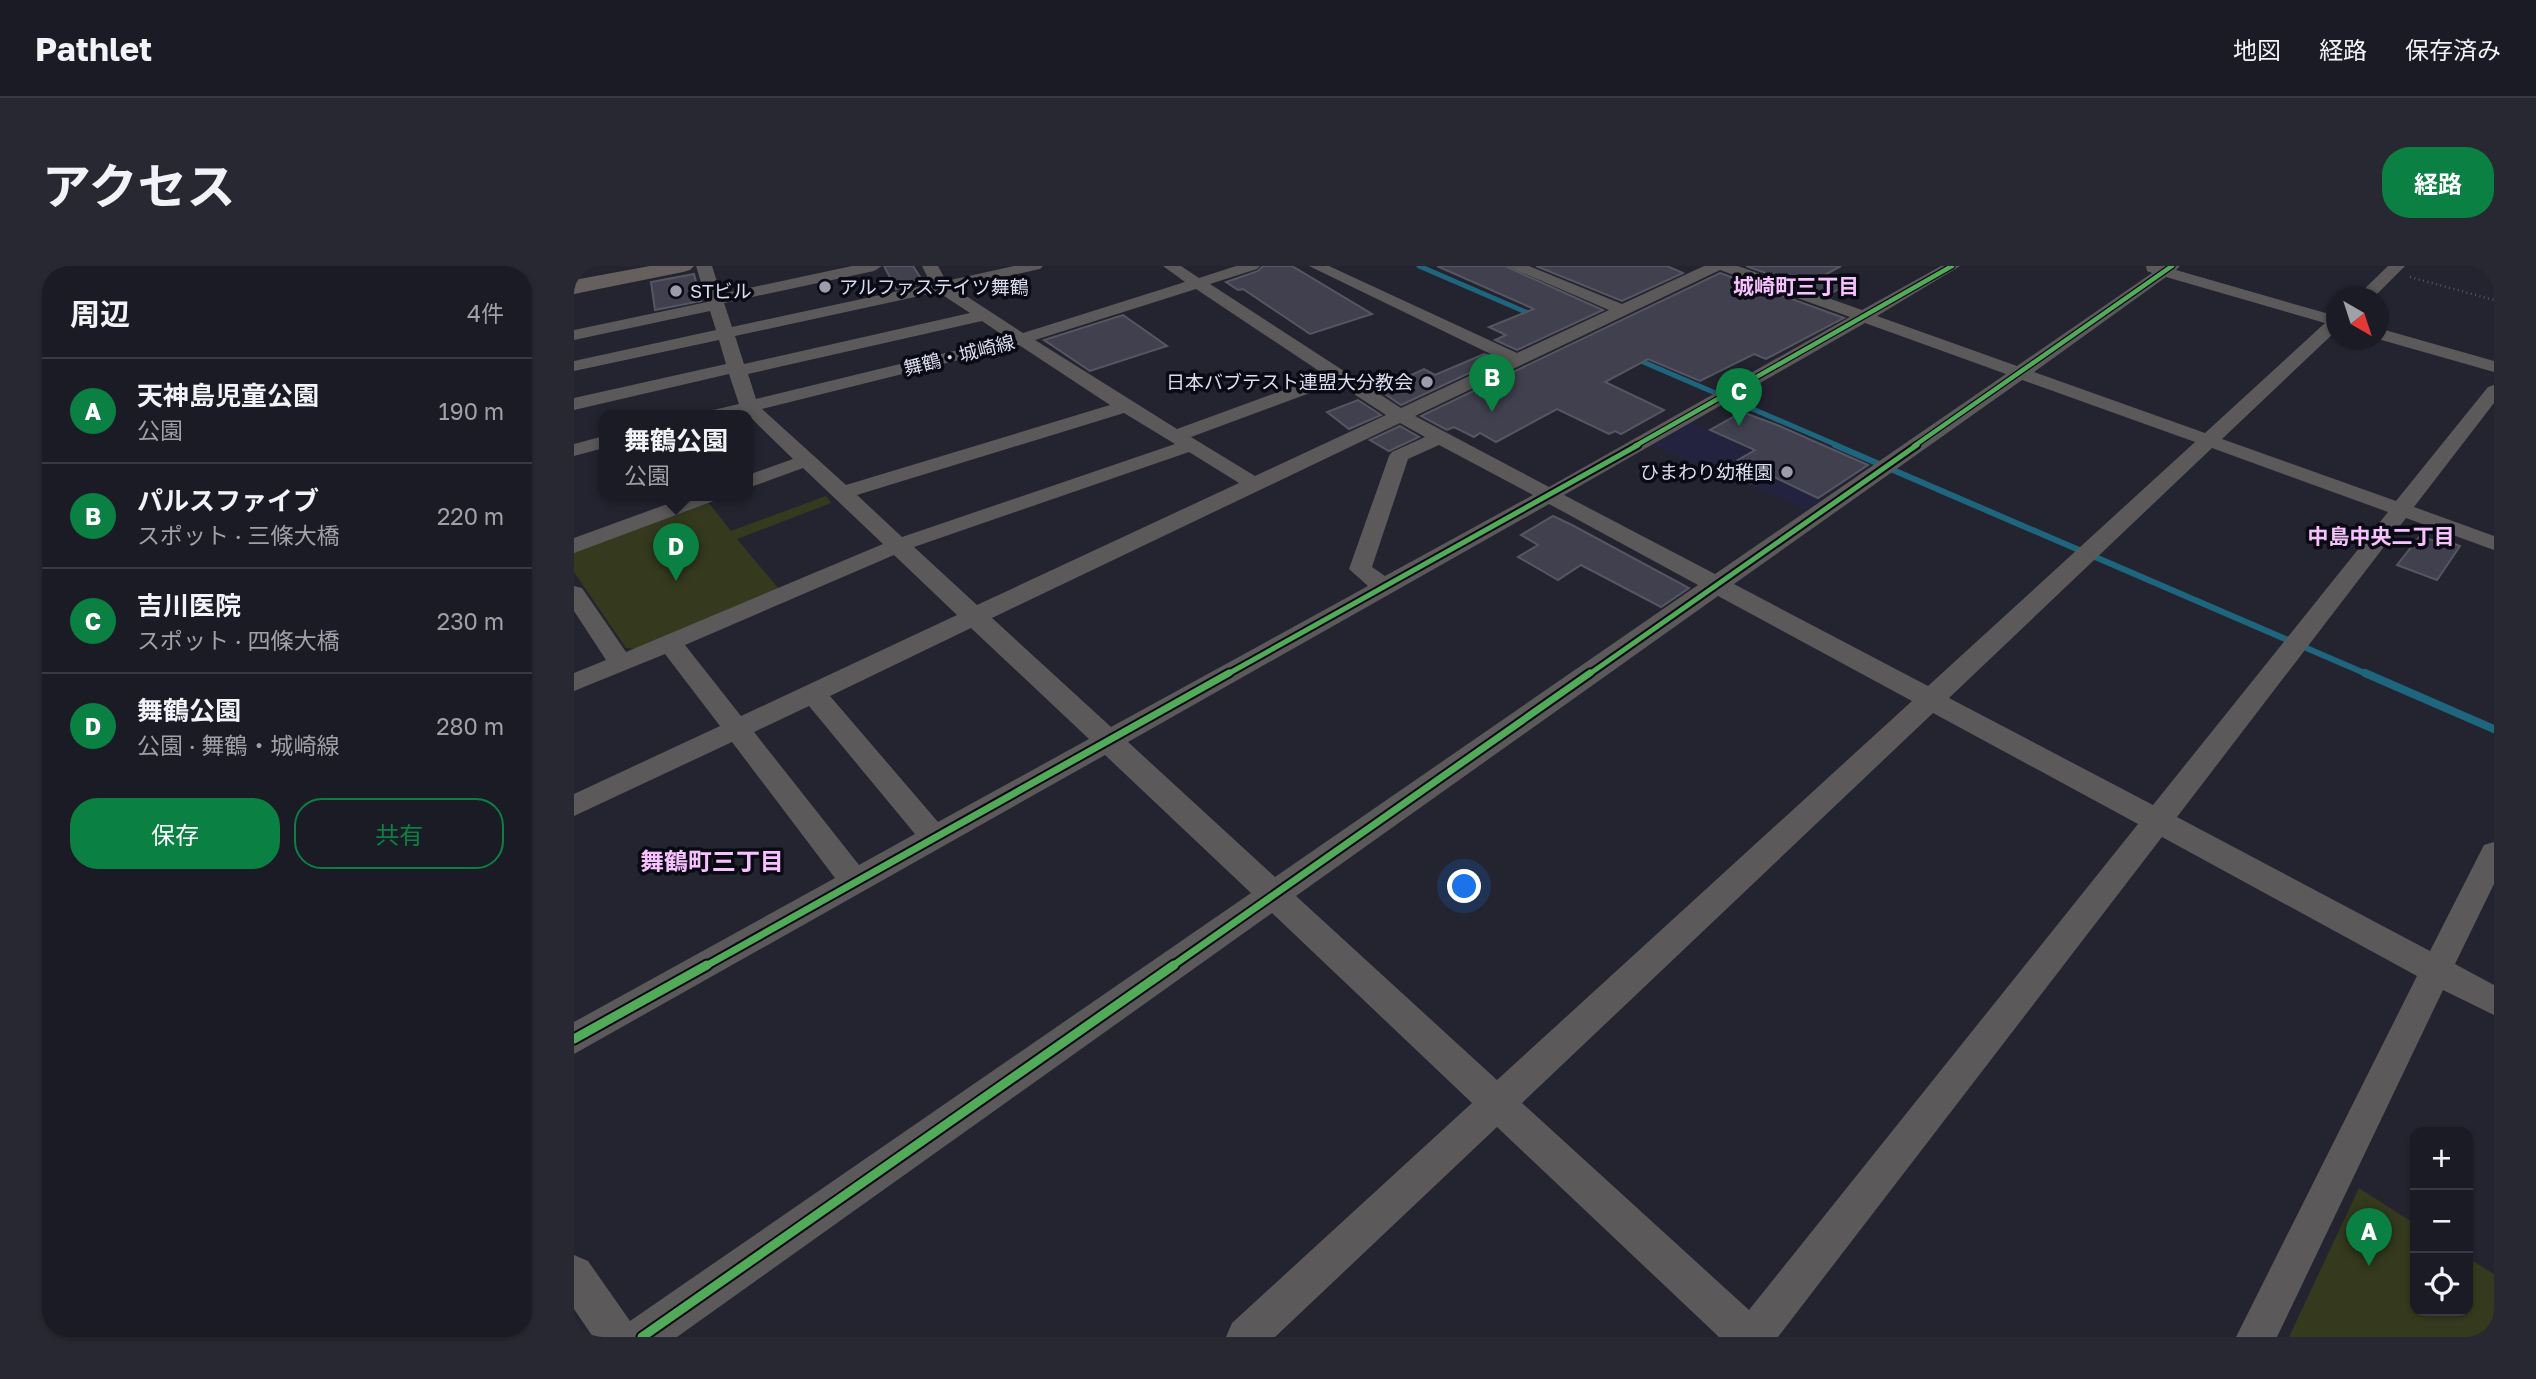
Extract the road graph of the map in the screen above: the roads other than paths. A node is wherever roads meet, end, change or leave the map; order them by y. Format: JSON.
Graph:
{"nodes":[{"id":1,"x":635,"y":266,"type":"edge"},
{"id":2,"x":683,"y":266,"type":"edge"},
{"id":3,"x":704,"y":266,"type":"edge"},
{"id":4,"x":874,"y":266,"type":"edge"},
{"id":5,"x":930,"y":266,"type":"edge"},
{"id":6,"x":1035,"y":266,"type":"edge"},
{"id":7,"x":1171,"y":266,"type":"edge"},
{"id":8,"x":1252,"y":266,"type":"edge"},
{"id":9,"x":1317,"y":266,"type":"edge"},
{"id":10,"x":1515,"y":266,"type":"edge"},
{"id":11,"x":1716,"y":266,"type":"edge"},
{"id":12,"x":1723,"y":266,"type":"edge"},
{"id":13,"x":1952,"y":266,"type":"edge"},
{"id":14,"x":2146,"y":266,"type":"edge"},
{"id":15,"x":2168,"y":269,"type":"edge"},
{"id":16,"x":2393,"y":269,"type":"edge"},
{"id":17,"x":574,"y":278,"type":"edge"},
{"id":18,"x":1200,"y":285,"type":"junction"},
{"id":19,"x":574,"y":287,"type":"edge"},
{"id":20,"x":941,"y":287,"type":"junction"},
{"id":21,"x":2374,"y":287,"type":"edge"},
{"id":22,"x":715,"y":302,"type":"junction"},
{"id":23,"x":1623,"y":310,"type":"junction"},
{"id":24,"x":985,"y":315,"type":"junction"},
{"id":25,"x":1864,"y":317,"type":"junction"},
{"id":26,"x":2326,"y":319,"type":"edge"},
{"id":27,"x":2326,"y":331,"type":"edge"},
{"id":28,"x":725,"y":334,"type":"junction"},
{"id":29,"x":574,"y":335,"type":"edge"},
{"id":30,"x":2389,"y":336,"type":"edge"},
{"id":31,"x":1022,"y":339,"type":"junction"},
{"id":32,"x":1517,"y":360,"type":"junction"},
{"id":33,"x":574,"y":366,"type":"edge"},
{"id":34,"x":2494,"y":367,"type":"edge"},
{"id":35,"x":737,"y":369,"type":"junction"},
{"id":36,"x":2019,"y":372,"type":"junction"},
{"id":37,"x":1338,"y":376,"type":"junction"},
{"id":38,"x":2494,"y":391,"type":"edge"},
{"id":39,"x":574,"y":404,"type":"edge"},
{"id":40,"x":1126,"y":406,"type":"junction"},
{"id":41,"x":749,"y":407,"type":"junction"},
{"id":42,"x":737,"y":410,"type":"edge"},
{"id":43,"x":752,"y":410,"type":"edge"},
{"id":44,"x":753,"y":411,"type":"edge"},
{"id":45,"x":1399,"y":415,"type":"junction"},
{"id":46,"x":1440,"y":437,"type":"junction"},
{"id":47,"x":1183,"y":440,"type":"junction"},
{"id":48,"x":2210,"y":441,"type":"junction"},
{"id":49,"x":599,"y":443,"type":"edge"},
{"id":50,"x":574,"y":450,"type":"edge"},
{"id":51,"x":807,"y":460,"type":"junction"},
{"id":52,"x":753,"y":480,"type":"edge"},
{"id":53,"x":1255,"y":484,"type":"junction"},
{"id":54,"x":842,"y":493,"type":"junction"},
{"id":55,"x":1549,"y":495,"type":"junction"},
{"id":56,"x":696,"y":501,"type":"edge"},
{"id":57,"x":2401,"y":509,"type":"junction"},
{"id":58,"x":2494,"y":543,"type":"edge"},
{"id":59,"x":899,"y":545,"type":"junction"},
{"id":60,"x":574,"y":546,"type":"edge"},
{"id":61,"x":1716,"y":585,"type":"junction"},
{"id":62,"x":1385,"y":587,"type":"junction"},
{"id":63,"x":575,"y":597,"type":"edge"},
{"id":64,"x":975,"y":616,"type":"junction"},
{"id":65,"x":669,"y":642,"type":"junction"},
{"id":66,"x":621,"y":663,"type":"junction"},
{"id":67,"x":574,"y":683,"type":"edge"},
{"id":68,"x":813,"y":693,"type":"junction"},
{"id":69,"x":1931,"y":700,"type":"junction"},
{"id":70,"x":736,"y":729,"type":"junction"},
{"id":71,"x":1109,"y":741,"type":"junction"},
{"id":72,"x":574,"y":806,"type":"edge"},
{"id":73,"x":2157,"y":821,"type":"junction"},
{"id":74,"x":935,"y":838,"type":"junction"},
{"id":75,"x":2494,"y":853,"type":"edge"},
{"id":76,"x":855,"y":883,"type":"junction"},
{"id":77,"x":1274,"y":894,"type":"junction"},
{"id":78,"x":2437,"y":970,"type":"junction"},
{"id":79,"x":2494,"y":1001,"type":"edge"},
{"id":80,"x":574,"y":1040,"type":"edge"},
{"id":81,"x":1498,"y":1103,"type":"junction"},
{"id":82,"x":574,"y":1275,"type":"edge"},
{"id":83,"x":617,"y":1337,"type":"edge"},
{"id":84,"x":642,"y":1337,"type":"edge"},
{"id":85,"x":1247,"y":1337,"type":"edge"},
{"id":86,"x":1751,"y":1337,"type":"edge"},
{"id":87,"x":2256,"y":1337,"type":"edge"}],
"edges":[{"from":1,"to":17,"type":"highway"},
{"from":2,"to":19,"type":"highway"},
{"from":3,"to":22,"type":"street"},
{"from":4,"to":22,"type":"street"},
{"from":5,"to":20,"type":"street"},
{"from":6,"to":20,"type":"street"},
{"from":7,"to":18,"type":"street"},
{"from":8,"to":18,"type":"street","name":"舞鶴・城崎線"},
{"from":9,"to":32,"type":"street"},
{"from":10,"to":23,"type":"street"},
{"from":11,"to":23,"type":"street"},
{"from":12,"to":25,"type":"street"},
{"from":13,"to":25,"type":"street"},
{"from":14,"to":15,"type":"street"},
{"from":15,"to":26,"type":"street"},
{"from":15,"to":36,"type":"street"},
{"from":16,"to":21,"type":"street"},
{"from":18,"to":31,"type":"street","name":"舞鶴・城崎線"},
{"from":18,"to":37,"type":"street"},
{"from":20,"to":24,"type":"street"},
{"from":20,"to":28,"type":"street"},
{"from":22,"to":28,"type":"street"},
{"from":22,"to":29,"type":"street"},
{"from":23,"to":32,"type":"street"},
{"from":24,"to":31,"type":"street"},
{"from":24,"to":35,"type":"street"},
{"from":25,"to":36,"type":"street"},
{"from":25,"to":55,"type":"street"},
{"from":27,"to":48,"type":"street"},
{"from":28,"to":33,"type":"street"},
{"from":28,"to":35,"type":"street"},
{"from":30,"to":34,"type":"street"},
{"from":31,"to":40,"type":"street"},
{"from":31,"to":41,"type":"street","name":"舞鶴・城崎線"},
{"from":32,"to":45,"type":"street"},
{"from":35,"to":39,"type":"street"},
{"from":35,"to":41,"type":"street"},
{"from":36,"to":48,"type":"street"},
{"from":36,"to":61,"type":"street"},
{"from":37,"to":45,"type":"street"},
{"from":37,"to":47,"type":"street"},
{"from":38,"to":57,"type":"street"},
{"from":40,"to":47,"type":"street"},
{"from":40,"to":54,"type":"street"},
{"from":41,"to":42,"type":"street","name":"舞鶴・城崎線"},
{"from":41,"to":43,"type":"street"},
{"from":44,"to":51,"type":"street"},
{"from":45,"to":46,"type":"street"},
{"from":45,"to":53,"type":"street"},
{"from":46,"to":55,"type":"street"},
{"from":46,"to":62,"type":"street"},
{"from":47,"to":53,"type":"street"},
{"from":47,"to":59,"type":"street"},
{"from":48,"to":57,"type":"street"},
{"from":48,"to":69,"type":"street"},
{"from":49,"to":50,"type":"street"},
{"from":51,"to":52,"type":"street"},
{"from":51,"to":54,"type":"street"},
{"from":53,"to":64,"type":"street"},
{"from":54,"to":59,"type":"street"},
{"from":55,"to":61,"type":"street"},
{"from":55,"to":62,"type":"street"},
{"from":56,"to":60,"type":"street"},
{"from":57,"to":58,"type":"street"},
{"from":57,"to":73,"type":"street"},
{"from":59,"to":64,"type":"street"},
{"from":59,"to":65,"type":"street"},
{"from":61,"to":69,"type":"street"},
{"from":61,"to":77,"type":"street"},
{"from":62,"to":71,"type":"street"},
{"from":63,"to":66,"type":"street"},
{"from":64,"to":68,"type":"street"},
{"from":64,"to":71,"type":"street"},
{"from":65,"to":66,"type":"street"},
{"from":65,"to":70,"type":"street"},
{"from":66,"to":67,"type":"street"},
{"from":68,"to":70,"type":"street"},
{"from":68,"to":74,"type":"street"},
{"from":69,"to":73,"type":"street"},
{"from":69,"to":81,"type":"street"},
{"from":70,"to":72,"type":"street"},
{"from":70,"to":76,"type":"street"},
{"from":71,"to":74,"type":"street"},
{"from":71,"to":77,"type":"street"},
{"from":73,"to":78,"type":"street"},
{"from":73,"to":86,"type":"street"},
{"from":74,"to":76,"type":"street"},
{"from":75,"to":78,"type":"street"},
{"from":76,"to":80,"type":"street"},
{"from":77,"to":81,"type":"street"},
{"from":77,"to":84,"type":"street"},
{"from":78,"to":79,"type":"street"},
{"from":78,"to":87,"type":"street"},
{"from":81,"to":85,"type":"street"},
{"from":81,"to":86,"type":"street"},
{"from":82,"to":83,"type":"street"}]}
